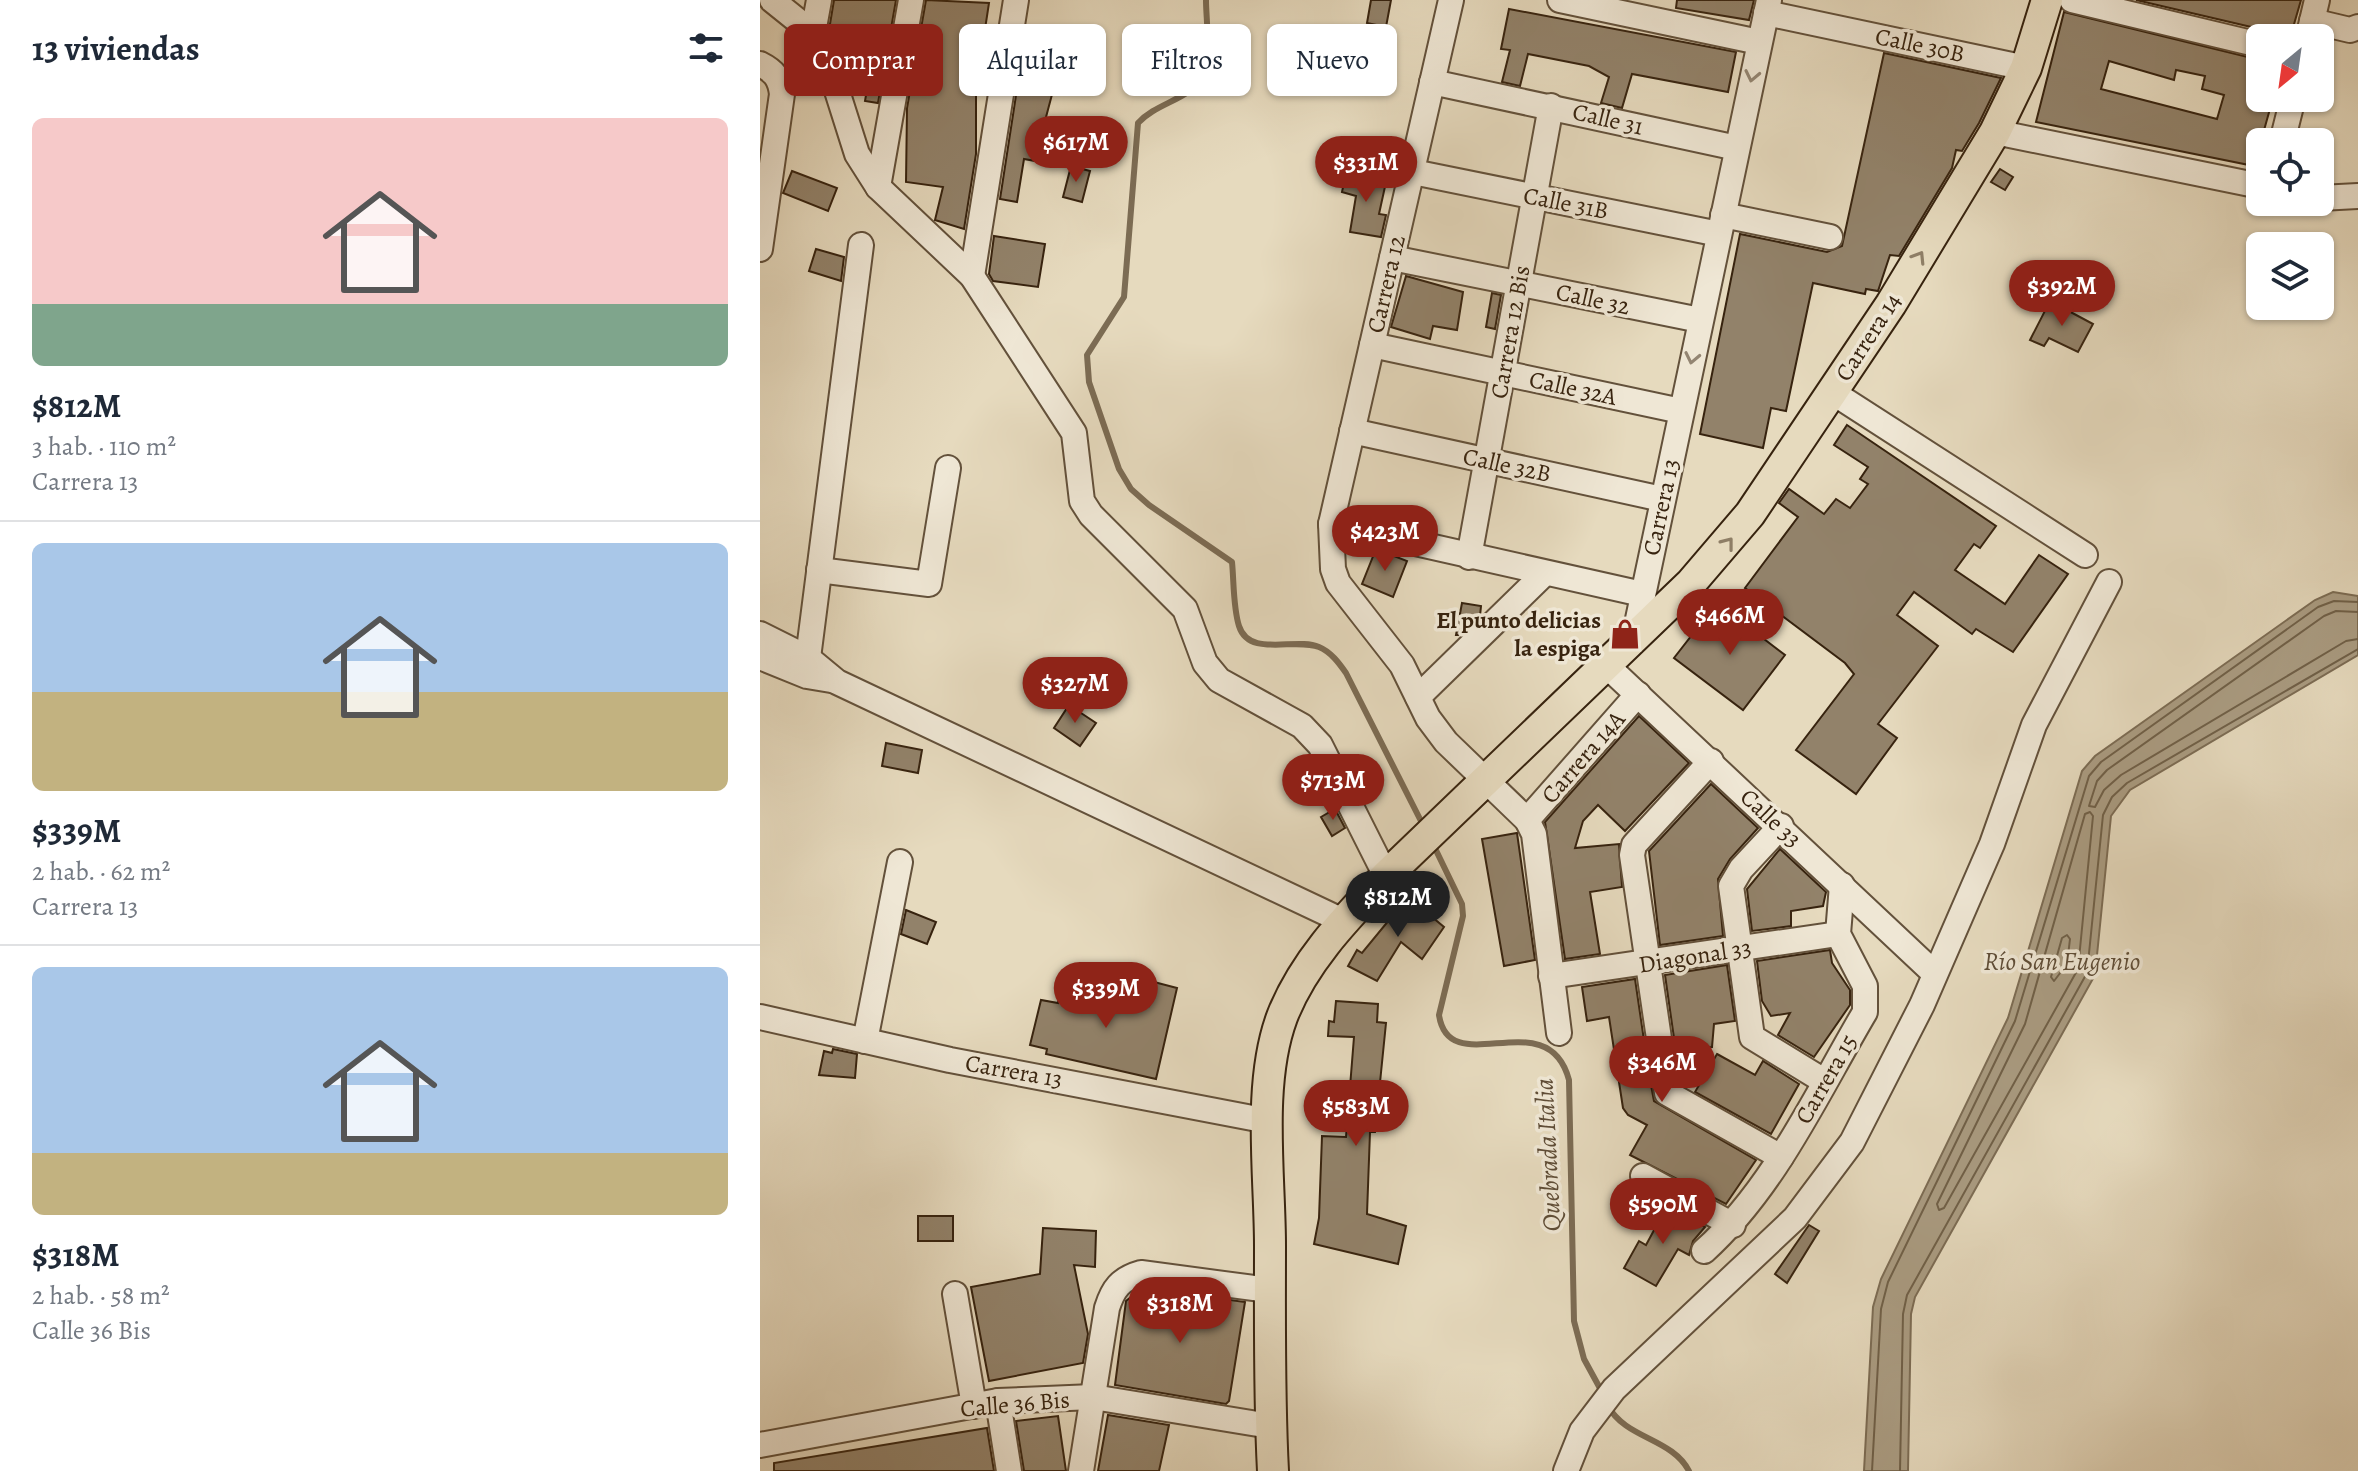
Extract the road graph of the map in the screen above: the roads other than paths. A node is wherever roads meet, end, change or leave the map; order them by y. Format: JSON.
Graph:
{"nodes":[{"id":1,"x":772,"y":0,"type":"edge"},
{"id":2,"x":819,"y":0,"type":"edge"},
{"id":3,"x":911,"y":0,"type":"edge"},
{"id":4,"x":1016,"y":0,"type":"edge"},
{"id":5,"x":1451,"y":0,"type":"edge"},
{"id":6,"x":1563,"y":0,"type":"edge"},
{"id":7,"x":2047,"y":0,"type":"edge"},
{"id":8,"x":2072,"y":0,"type":"edge"},
{"id":9,"x":1767,"y":7,"type":"edge"},
{"id":10,"x":2312,"y":20,"type":"edge"},
{"id":11,"x":802,"y":24,"type":"edge"},
{"id":12,"x":815,"y":24,"type":"edge"},
{"id":13,"x":2358,"y":27,"type":"edge"},
{"id":14,"x":1759,"y":42,"type":"junction"},
{"id":15,"x":2246,"y":42,"type":"edge"},
{"id":16,"x":760,"y":64,"type":"edge"},
{"id":17,"x":2026,"y":68,"type":"junction"},
{"id":18,"x":1432,"y":82,"type":"junction"},
{"id":19,"x":839,"y":96,"type":"edge"},
{"id":20,"x":1551,"y":106,"type":"junction"},
{"id":21,"x":1995,"y":132,"type":"junction"},
{"id":22,"x":1737,"y":148,"type":"junction"},
{"id":23,"x":1413,"y":172,"type":"junction"},
{"id":24,"x":2246,"y":183,"type":"edge"},
{"id":25,"x":878,"y":187,"type":"junction"},
{"id":26,"x":1535,"y":197,"type":"junction"},
{"id":27,"x":1721,"y":225,"type":"junction"},
{"id":28,"x":1830,"y":237,"type":"dead end"},
{"id":29,"x":861,"y":245,"type":"dead end"},
{"id":30,"x":760,"y":249,"type":"edge"},
{"id":31,"x":1392,"y":258,"type":"junction"},
{"id":32,"x":972,"y":276,"type":"junction"},
{"id":33,"x":1519,"y":283,"type":"junction"},
{"id":34,"x":1700,"y":320,"type":"junction"},
{"id":35,"x":1372,"y":345,"type":"junction"},
{"id":36,"x":1503,"y":373,"type":"junction"},
{"id":37,"x":1832,"y":392,"type":"junction"},
{"id":38,"x":1681,"y":411,"type":"junction"},
{"id":39,"x":1352,"y":431,"type":"junction"},
{"id":40,"x":1487,"y":460,"type":"junction"},
{"id":41,"x":948,"y":468,"type":"dead end"},
{"id":42,"x":1662,"y":499,"type":"junction"},
{"id":43,"x":1331,"y":524,"type":"junction"},
{"id":44,"x":2085,"y":555,"type":"dead end"},
{"id":45,"x":1469,"y":557,"type":"junction"},
{"id":46,"x":819,"y":570,"type":"junction"},
{"id":47,"x":1544,"y":574,"type":"junction"},
{"id":48,"x":2109,"y":582,"type":"dead end"},
{"id":49,"x":1642,"y":594,"type":"junction"},
{"id":50,"x":760,"y":634,"type":"edge"},
{"id":51,"x":1634,"y":638,"type":"junction"},
{"id":52,"x":760,"y":657,"type":"edge"},
{"id":53,"x":808,"y":658,"type":"junction"},
{"id":54,"x":1606,"y":665,"type":"junction"},
{"id":55,"x":837,"y":682,"type":"junction"},
{"id":56,"x":1638,"y":694,"type":"junction"},
{"id":57,"x":1418,"y":697,"type":"junction"},
{"id":58,"x":1711,"y":761,"type":"junction"},
{"id":59,"x":1486,"y":780,"type":"junction"},
{"id":60,"x":1527,"y":820,"type":"junction"},
{"id":61,"x":1781,"y":826,"type":"junction"},
{"id":62,"x":900,"y":862,"type":"dead end"},
{"id":63,"x":1386,"y":876,"type":"junction"},
{"id":64,"x":1842,"y":885,"type":"junction"},
{"id":65,"x":1343,"y":921,"type":"junction"},
{"id":66,"x":1838,"y":934,"type":"junction"},
{"id":67,"x":1738,"y":949,"type":"junction"},
{"id":68,"x":1647,"y":964,"type":"junction"},
{"id":69,"x":1934,"y":973,"type":"junction"},
{"id":70,"x":1551,"y":976,"type":"junction"},
{"id":71,"x":760,"y":1017,"type":"edge"},
{"id":72,"x":1559,"y":1033,"type":"dead end"},
{"id":73,"x":865,"y":1041,"type":"junction"},
{"id":74,"x":1824,"y":1081,"type":"junction"},
{"id":75,"x":1268,"y":1121,"type":"junction"},
{"id":76,"x":1781,"y":1157,"type":"junction"},
{"id":77,"x":1643,"y":1176,"type":"dead end"},
{"id":78,"x":1733,"y":1225,"type":"junction"},
{"id":79,"x":1704,"y":1251,"type":"dead end"},
{"id":80,"x":1269,"y":1290,"type":"junction"},
{"id":81,"x":955,"y":1294,"type":"dead end"},
{"id":82,"x":1093,"y":1397,"type":"junction"},
{"id":83,"x":986,"y":1404,"type":"junction"},
{"id":84,"x":1270,"y":1426,"type":"junction"},
{"id":85,"x":760,"y":1445,"type":"edge"},
{"id":86,"x":1009,"y":1471,"type":"edge"},
{"id":87,"x":1081,"y":1471,"type":"edge"},
{"id":88,"x":1273,"y":1471,"type":"edge"},
{"id":89,"x":1566,"y":1471,"type":"edge"}],
"edges":[{"from":1,"to":11,"type":"street"},
{"from":2,"to":12,"type":"street"},
{"from":3,"to":25,"type":"street"},
{"from":4,"to":32,"type":"street"},
{"from":5,"to":18,"type":"street","name":"Carrera 12"},
{"from":6,"to":14,"type":"street"},
{"from":7,"to":17,"type":"main road","name":"Carrera 14"},
{"from":8,"to":15,"type":"street"},
{"from":9,"to":14,"type":"street","name":"Carrera 13"},
{"from":9,"to":17,"type":"street","name":"Calle 30B"},
{"from":10,"to":13,"type":"street"},
{"from":14,"to":22,"type":"street","name":"Carrera 13","one_way":true},
{"from":16,"to":30,"type":"street"},
{"from":17,"to":21,"type":"main road","name":"Carrera 14"},
{"from":18,"to":20,"type":"street","name":"Calle 31"},
{"from":18,"to":23,"type":"street","name":"Carrera 12"},
{"from":19,"to":25,"type":"street"},
{"from":20,"to":22,"type":"street","name":"Calle 31"},
{"from":20,"to":26,"type":"street","name":"Carrera 12 Bis"},
{"from":21,"to":24,"type":"street"},
{"from":37,"to":21,"type":"main road","name":"Carrera 14","one_way":true},
{"from":22,"to":27,"type":"street","name":"Carrera 13"},
{"from":23,"to":26,"type":"street","name":"Calle 31B"},
{"from":23,"to":31,"type":"street","name":"Carrera 12"},
{"from":25,"to":32,"type":"street"},
{"from":26,"to":27,"type":"street","name":"Calle 31B"},
{"from":26,"to":33,"type":"street","name":"Carrera 12 Bis"},
{"from":27,"to":28,"type":"street","name":"Calle 31B"},
{"from":27,"to":34,"type":"street","name":"Carrera 13"},
{"from":29,"to":46,"type":"street"},
{"from":31,"to":33,"type":"street","name":"Calle 32"},
{"from":31,"to":35,"type":"street","name":"Carrera 12"},
{"from":32,"to":63,"type":"street"},
{"from":33,"to":34,"type":"street","name":"Calle 32"},
{"from":33,"to":36,"type":"street","name":"Carrera 12 Bis"},
{"from":34,"to":38,"type":"street","name":"Carrera 13","one_way":true},
{"from":35,"to":36,"type":"street","name":"Calle 32A"},
{"from":35,"to":39,"type":"street","name":"Carrera 12"},
{"from":36,"to":38,"type":"street","name":"Calle 32A"},
{"from":36,"to":40,"type":"street","name":"Carrera 12 Bis"},
{"from":37,"to":44,"type":"street"},
{"from":51,"to":37,"type":"main road","name":"Carrera 14","one_way":true},
{"from":38,"to":42,"type":"street","name":"Carrera 13"},
{"from":39,"to":40,"type":"street","name":"Calle 32B"},
{"from":39,"to":43,"type":"street","name":"Carrera 12"},
{"from":40,"to":42,"type":"street","name":"Calle 32B"},
{"from":40,"to":45,"type":"street","name":"Carrera 12 Bis"},
{"from":41,"to":46,"type":"street"},
{"from":42,"to":49,"type":"street","name":"Carrera 13"},
{"from":43,"to":45,"type":"street"},
{"from":43,"to":57,"type":"street","name":"Carrera 12"},
{"from":45,"to":47,"type":"street"},
{"from":46,"to":53,"type":"street"},
{"from":47,"to":49,"type":"street"},
{"from":47,"to":57,"type":"street"},
{"from":48,"to":69,"type":"street"},
{"from":49,"to":51,"type":"street","name":"Carrera 13"},
{"from":50,"to":53,"type":"street"},
{"from":51,"to":54,"type":"main road"},
{"from":52,"to":55,"type":"street"},
{"from":53,"to":55,"type":"street"},
{"from":54,"to":56,"type":"street","name":"Calle 33"},
{"from":54,"to":59,"type":"main road"},
{"from":55,"to":65,"type":"street"},
{"from":56,"to":58,"type":"street","name":"Calle 33"},
{"from":56,"to":60,"type":"street","name":"Carrera 14A"},
{"from":57,"to":59,"type":"street"},
{"from":58,"to":61,"type":"street","name":"Calle 33"},
{"from":58,"to":68,"type":"street"},
{"from":59,"to":60,"type":"street"},
{"from":59,"to":63,"type":"main road"},
{"from":60,"to":70,"type":"street"},
{"from":61,"to":64,"type":"street","name":"Calle 33"},
{"from":61,"to":67,"type":"street"},
{"from":62,"to":73,"type":"street"},
{"from":63,"to":65,"type":"main road"},
{"from":64,"to":66,"type":"street"},
{"from":64,"to":69,"type":"street","name":"Calle 33"},
{"from":65,"to":75,"type":"main road"},
{"from":66,"to":67,"type":"street","name":"Diagonal 33"},
{"from":66,"to":74,"type":"street","name":"Carrera 15"},
{"from":67,"to":68,"type":"street","name":"Diagonal 33"},
{"from":67,"to":74,"type":"street"},
{"from":68,"to":70,"type":"street","name":"Diagonal 33"},
{"from":68,"to":76,"type":"street"},
{"from":69,"to":89,"type":"street"},
{"from":70,"to":72,"type":"street"},
{"from":71,"to":73,"type":"street","name":"Carrera 13"},
{"from":73,"to":75,"type":"street","name":"Carrera 13"},
{"from":74,"to":76,"type":"street","name":"Carrera 15"},
{"from":75,"to":80,"type":"main road"},
{"from":76,"to":78,"type":"street","name":"Carrera 15"},
{"from":77,"to":78,"type":"street"},
{"from":78,"to":79,"type":"street","name":"Carrera 15"},
{"from":80,"to":82,"type":"street"},
{"from":80,"to":84,"type":"main road"},
{"from":81,"to":83,"type":"street"},
{"from":82,"to":83,"type":"street","name":"Calle 36 Bis"},
{"from":82,"to":84,"type":"street","name":"Calle 36 Bis"},
{"from":82,"to":87,"type":"street"},
{"from":83,"to":85,"type":"street","name":"Calle 36 Bis"},
{"from":83,"to":86,"type":"street"},
{"from":84,"to":88,"type":"main road"}]}
